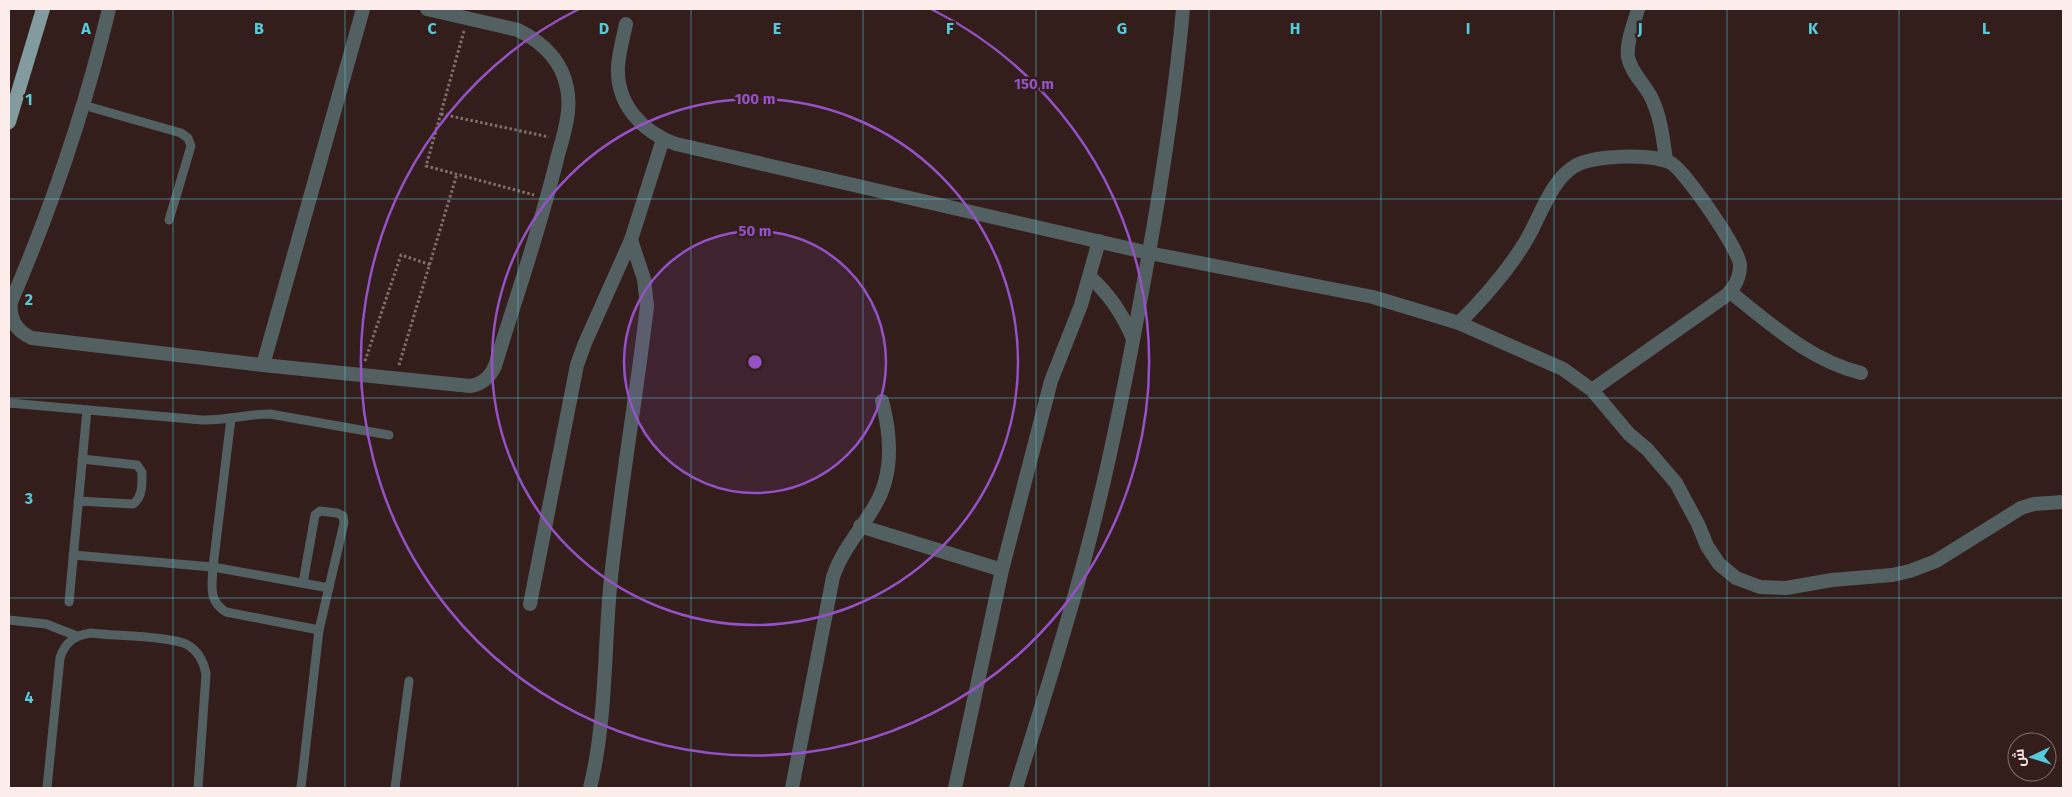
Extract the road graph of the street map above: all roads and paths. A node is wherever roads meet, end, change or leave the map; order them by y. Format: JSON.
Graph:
{"nodes":[{"id":1,"x":43,"y":9,"type":"edge"},
{"id":2,"x":109,"y":9,"type":"edge"},
{"id":3,"x":363,"y":9,"type":"edge"},
{"id":4,"x":427,"y":9,"type":"edge"},
{"id":5,"x":1183,"y":9,"type":"edge"},
{"id":6,"x":1638,"y":9,"type":"edge"},
{"id":7,"x":467,"y":18,"type":"junction"},
{"id":8,"x":626,"y":24,"type":"dead end"},
{"id":9,"x":82,"y":105,"type":"junction"},
{"id":10,"x":441,"y":114,"type":"junction"},
{"id":11,"x":9,"y":122,"type":"edge"},
{"id":12,"x":663,"y":139,"type":"junction"},
{"id":13,"x":562,"y":140,"type":"junction"},
{"id":14,"x":1666,"y":160,"type":"junction"},
{"id":15,"x":458,"y":174,"type":"junction"},
{"id":16,"x":547,"y":199,"type":"junction"},
{"id":17,"x":169,"y":220,"type":"dead end"},
{"id":18,"x":631,"y":240,"type":"junction"},
{"id":19,"x":1099,"y":241,"type":"junction"},
{"id":20,"x":1149,"y":253,"type":"junction"},
{"id":21,"x":431,"y":264,"type":"junction"},
{"id":22,"x":1090,"y":277,"type":"junction"},
{"id":23,"x":1730,"y":292,"type":"junction"},
{"id":24,"x":1459,"y":323,"type":"junction"},
{"id":25,"x":1134,"y":340,"type":"junction"},
{"id":26,"x":263,"y":365,"type":"junction"},
{"id":27,"x":1860,"y":374,"type":"dead end"},
{"id":28,"x":360,"y":375,"type":"junction"},
{"id":29,"x":395,"y":379,"type":"junction"},
{"id":30,"x":1592,"y":390,"type":"junction"},
{"id":31,"x":882,"y":401,"type":"dead end"},
{"id":32,"x":9,"y":403,"type":"edge"},
{"id":33,"x":87,"y":410,"type":"junction"},
{"id":34,"x":232,"y":418,"type":"junction"},
{"id":35,"x":389,"y":435,"type":"dead end"},
{"id":36,"x":82,"y":459,"type":"junction"},
{"id":37,"x":78,"y":501,"type":"junction"},
{"id":38,"x":2063,"y":502,"type":"edge"},
{"id":39,"x":860,"y":526,"type":"junction"},
{"id":40,"x":73,"y":555,"type":"junction"},
{"id":41,"x":213,"y":568,"type":"junction"},
{"id":42,"x":1002,"y":570,"type":"junction"},
{"id":43,"x":303,"y":584,"type":"junction"},
{"id":44,"x":329,"y":588,"type":"junction"},
{"id":45,"x":69,"y":602,"type":"dead end"},
{"id":46,"x":530,"y":604,"type":"dead end"},
{"id":47,"x":9,"y":620,"type":"edge"},
{"id":48,"x":319,"y":630,"type":"junction"},
{"id":49,"x":77,"y":636,"type":"junction"},
{"id":50,"x":409,"y":681,"type":"dead end"},
{"id":51,"x":47,"y":788,"type":"edge"},
{"id":52,"x":198,"y":788,"type":"edge"},
{"id":53,"x":301,"y":788,"type":"edge"},
{"id":54,"x":395,"y":788,"type":"edge"},
{"id":55,"x":590,"y":788,"type":"edge"},
{"id":56,"x":792,"y":788,"type":"edge"},
{"id":57,"x":955,"y":788,"type":"edge"},
{"id":58,"x":1016,"y":788,"type":"edge"}],
"edges":[{"from":1,"to":11,"type":"main road"},
{"from":2,"to":9,"type":"street"},
{"from":3,"to":26,"type":"street"},
{"from":4,"to":7,"type":"street"},
{"from":5,"to":20,"type":"street"},
{"from":6,"to":14,"type":"street"},
{"from":7,"to":10,"type":"path"},
{"from":7,"to":13,"type":"street"},
{"from":8,"to":12,"type":"street"},
{"from":9,"to":17,"type":"lane"},
{"from":9,"to":26,"type":"street"},
{"from":10,"to":13,"type":"path"},
{"from":10,"to":15,"type":"path"},
{"from":12,"to":18,"type":"street"},
{"from":12,"to":19,"type":"street"},
{"from":13,"to":16,"type":"street"},
{"from":14,"to":23,"type":"street"},
{"from":14,"to":24,"type":"street"},
{"from":15,"to":16,"type":"path"},
{"from":15,"to":21,"type":"path"},
{"from":16,"to":29,"type":"street"},
{"from":18,"to":46,"type":"street"},
{"from":18,"to":55,"type":"street"},
{"from":19,"to":20,"type":"street"},
{"from":19,"to":22,"type":"street"},
{"from":20,"to":24,"type":"street"},
{"from":20,"to":25,"type":"street"},
{"from":21,"to":28,"type":"path"},
{"from":21,"to":29,"type":"path"},
{"from":22,"to":25,"type":"street"},
{"from":22,"to":42,"type":"street"},
{"from":23,"to":27,"type":"street"},
{"from":23,"to":30,"type":"street"},
{"from":24,"to":30,"type":"street"},
{"from":25,"to":58,"type":"street"},
{"from":26,"to":28,"type":"street"},
{"from":28,"to":29,"type":"street"},
{"from":30,"to":38,"type":"street"},
{"from":31,"to":39,"type":"street"},
{"from":32,"to":33,"type":"lane"},
{"from":33,"to":34,"type":"lane"},
{"from":33,"to":36,"type":"lane"},
{"from":34,"to":35,"type":"lane"},
{"from":34,"to":41,"type":"lane"},
{"from":36,"to":37,"type":"lane"},
{"from":36,"to":37,"type":"lane"},
{"from":37,"to":40,"type":"lane"},
{"from":39,"to":42,"type":"street"},
{"from":39,"to":56,"type":"street"},
{"from":40,"to":41,"type":"lane"},
{"from":40,"to":45,"type":"lane"},
{"from":41,"to":43,"type":"lane"},
{"from":41,"to":48,"type":"lane"},
{"from":42,"to":57,"type":"street"},
{"from":43,"to":44,"type":"lane"},
{"from":43,"to":44,"type":"lane"},
{"from":44,"to":48,"type":"lane"},
{"from":47,"to":49,"type":"lane"},
{"from":48,"to":53,"type":"lane"},
{"from":49,"to":51,"type":"lane"},
{"from":49,"to":52,"type":"lane"},
{"from":50,"to":54,"type":"lane"}]}
